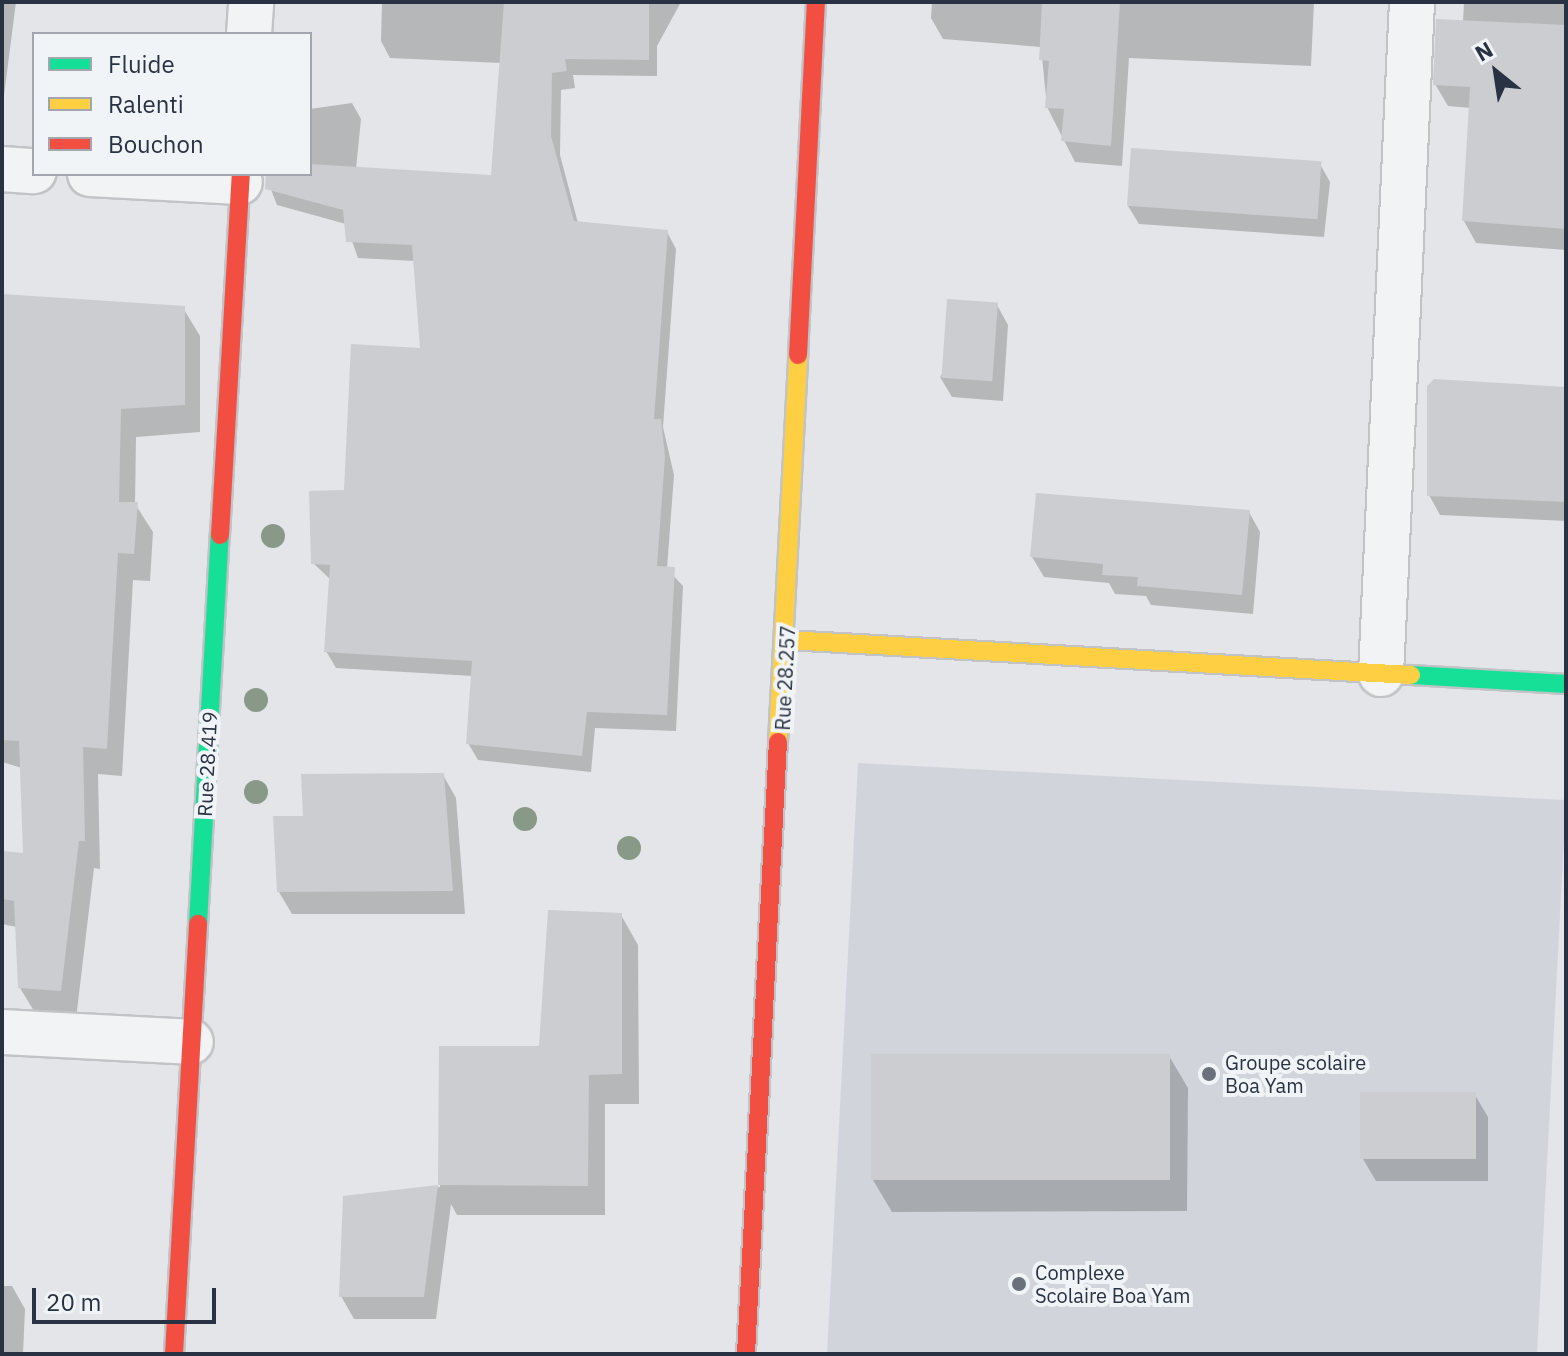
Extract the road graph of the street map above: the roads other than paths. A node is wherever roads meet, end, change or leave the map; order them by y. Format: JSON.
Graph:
{"nodes":[{"id":1,"x":251,"y":2,"type":"edge"},
{"id":2,"x":816,"y":2,"type":"edge"},
{"id":3,"x":1412,"y":2,"type":"edge"},
{"id":4,"x":249,"y":32,"type":"edge"},
{"id":5,"x":2,"y":169,"type":"edge"},
{"id":6,"x":32,"y":171,"type":"edge"},
{"id":7,"x":166,"y":176,"type":"edge"},
{"id":8,"x":241,"y":178,"type":"edge"},
{"id":9,"x":787,"y":640,"type":"junction"},
{"id":10,"x":1381,"y":674,"type":"junction"},
{"id":11,"x":1566,"y":684,"type":"edge"},
{"id":12,"x":2,"y":1032,"type":"edge"},
{"id":13,"x":191,"y":1042,"type":"junction"},
{"id":14,"x":174,"y":1354,"type":"edge"},
{"id":15,"x":746,"y":1354,"type":"edge"}],
"edges":[{"from":1,"to":4,"type":"street"},
{"from":2,"to":9,"type":"street","name":"Rue 28.257"},
{"from":3,"to":10,"type":"street"},
{"from":5,"to":6,"type":"street"},
{"from":7,"to":8,"type":"street"},
{"from":8,"to":13,"type":"street","name":"Rue 28.419"},
{"from":9,"to":10,"type":"street"},
{"from":9,"to":15,"type":"street","name":"Rue 28.257"},
{"from":10,"to":11,"type":"street"},
{"from":12,"to":13,"type":"street"},
{"from":13,"to":14,"type":"street","name":"Rue 28.419"}]}
